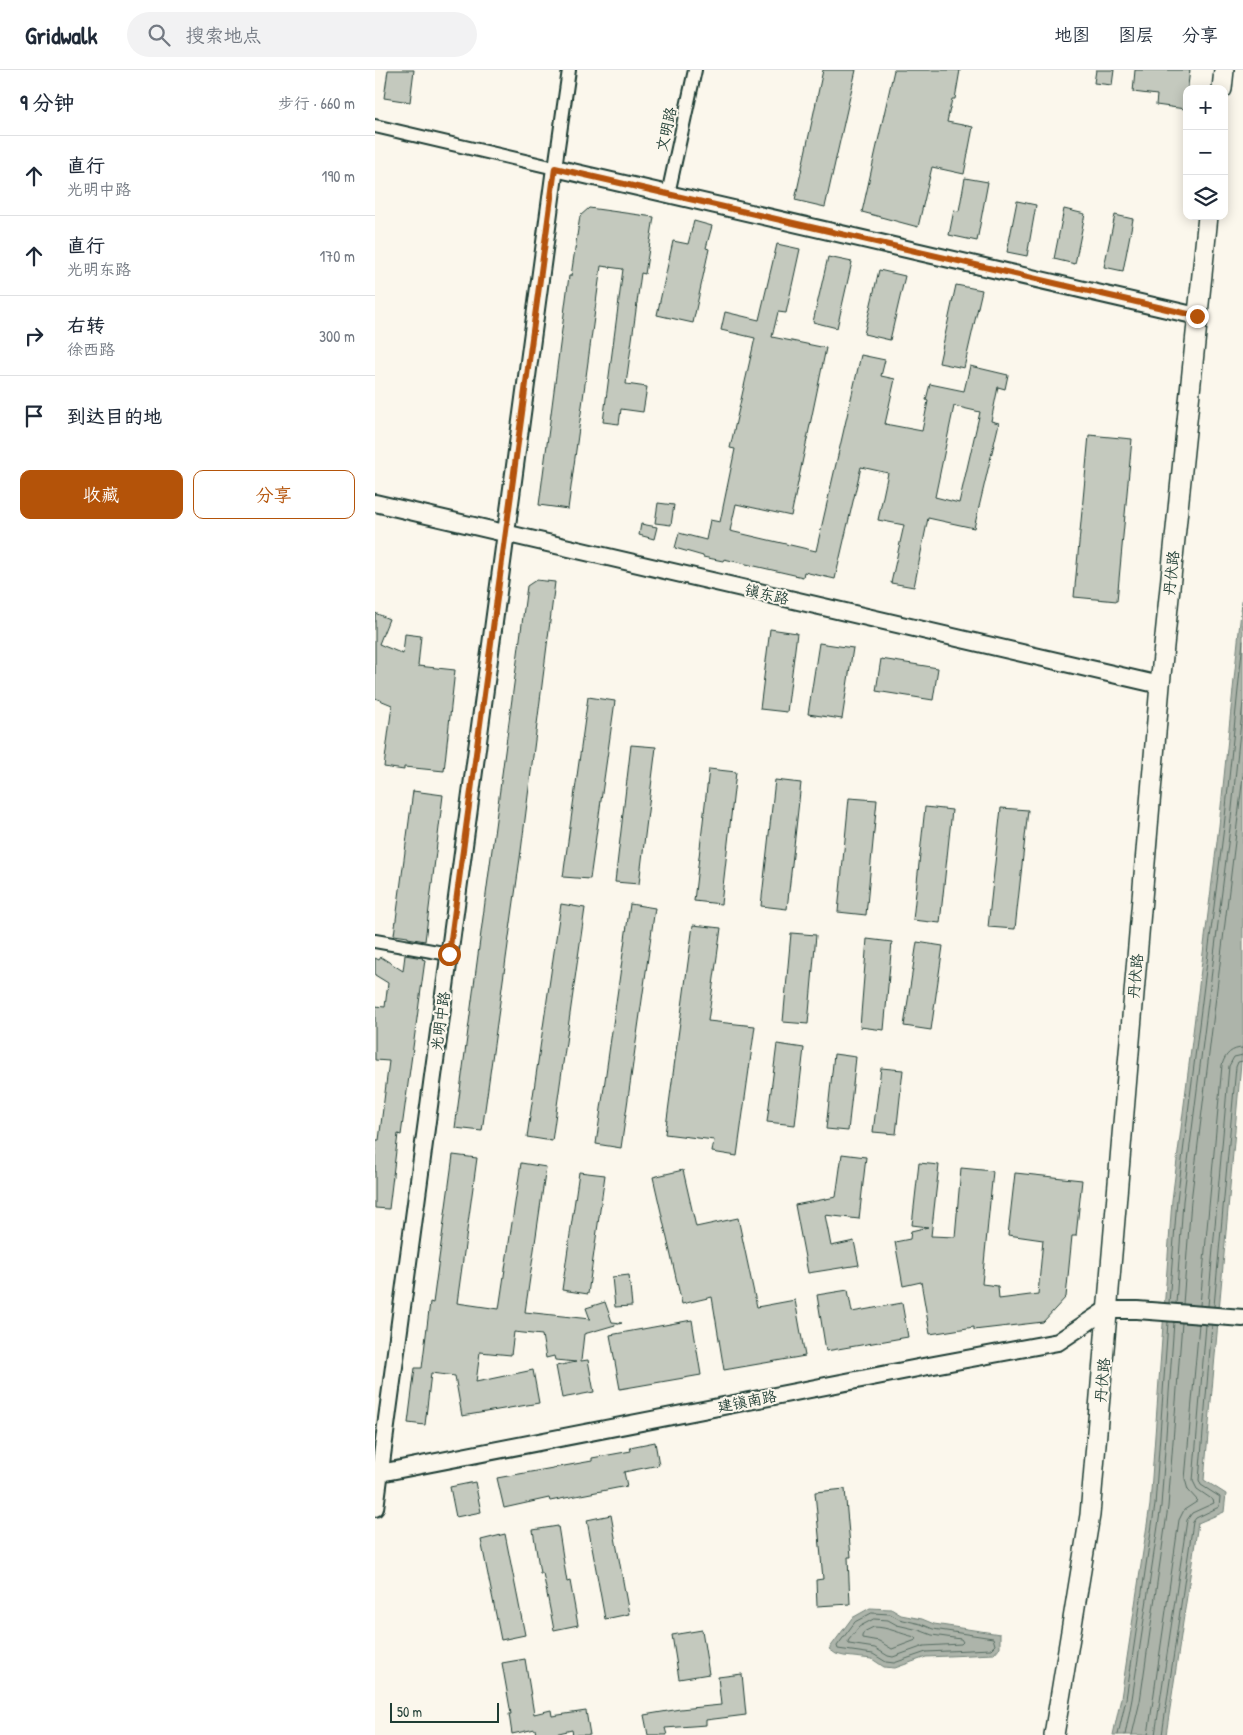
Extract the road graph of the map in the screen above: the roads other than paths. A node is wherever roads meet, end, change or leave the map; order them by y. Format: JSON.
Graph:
{"nodes":[{"id":1,"x":569,"y":70,"type":"edge"},
{"id":2,"x":695,"y":70,"type":"edge"},
{"id":3,"x":1224,"y":70,"type":"edge"},
{"id":4,"x":1222,"y":85,"type":"edge"},
{"id":5,"x":375,"y":126,"type":"edge"},
{"id":6,"x":555,"y":168,"type":"junction"},
{"id":7,"x":668,"y":194,"type":"junction"},
{"id":8,"x":1208,"y":220,"type":"edge"},
{"id":9,"x":1197,"y":316,"type":"junction"},
{"id":10,"x":375,"y":503,"type":"edge"},
{"id":11,"x":507,"y":534,"type":"junction"},
{"id":12,"x":1160,"y":684,"type":"junction"},
{"id":13,"x":375,"y":941,"type":"edge"},
{"id":14,"x":449,"y":954,"type":"junction"},
{"id":15,"x":1106,"y":1310,"type":"junction"},
{"id":16,"x":1239,"y":1318,"type":"edge"},
{"id":17,"x":377,"y":1473,"type":"edge"},
{"id":18,"x":375,"y":1508,"type":"edge"},
{"id":19,"x":1054,"y":1735,"type":"edge"}],
"edges":[{"from":1,"to":6,"type":"street"},
{"from":2,"to":7,"type":"street","name":"文明路"},
{"from":3,"to":4,"type":"main road"},
{"from":5,"to":6,"type":"street"},
{"from":6,"to":7,"type":"street"},
{"from":6,"to":11,"type":"street","name":"光明中路"},
{"from":7,"to":9,"type":"street"},
{"from":8,"to":9,"type":"main road","name":"丹伏路"},
{"from":9,"to":12,"type":"main road","name":"丹伏路"},
{"from":10,"to":11,"type":"street","name":"镇东路"},
{"from":11,"to":12,"type":"street","name":"镇东路"},
{"from":11,"to":14,"type":"street","name":"光明中路"},
{"from":12,"to":15,"type":"main road","name":"丹伏路"},
{"from":13,"to":14,"type":"street"},
{"from":14,"to":17,"type":"street","name":"光明中路"},
{"from":15,"to":16,"type":"street"},
{"from":15,"to":17,"type":"street","name":"建镇南路"},
{"from":15,"to":19,"type":"main road","name":"丹伏路"},
{"from":17,"to":18,"type":"street","name":"光明中路"}]}
